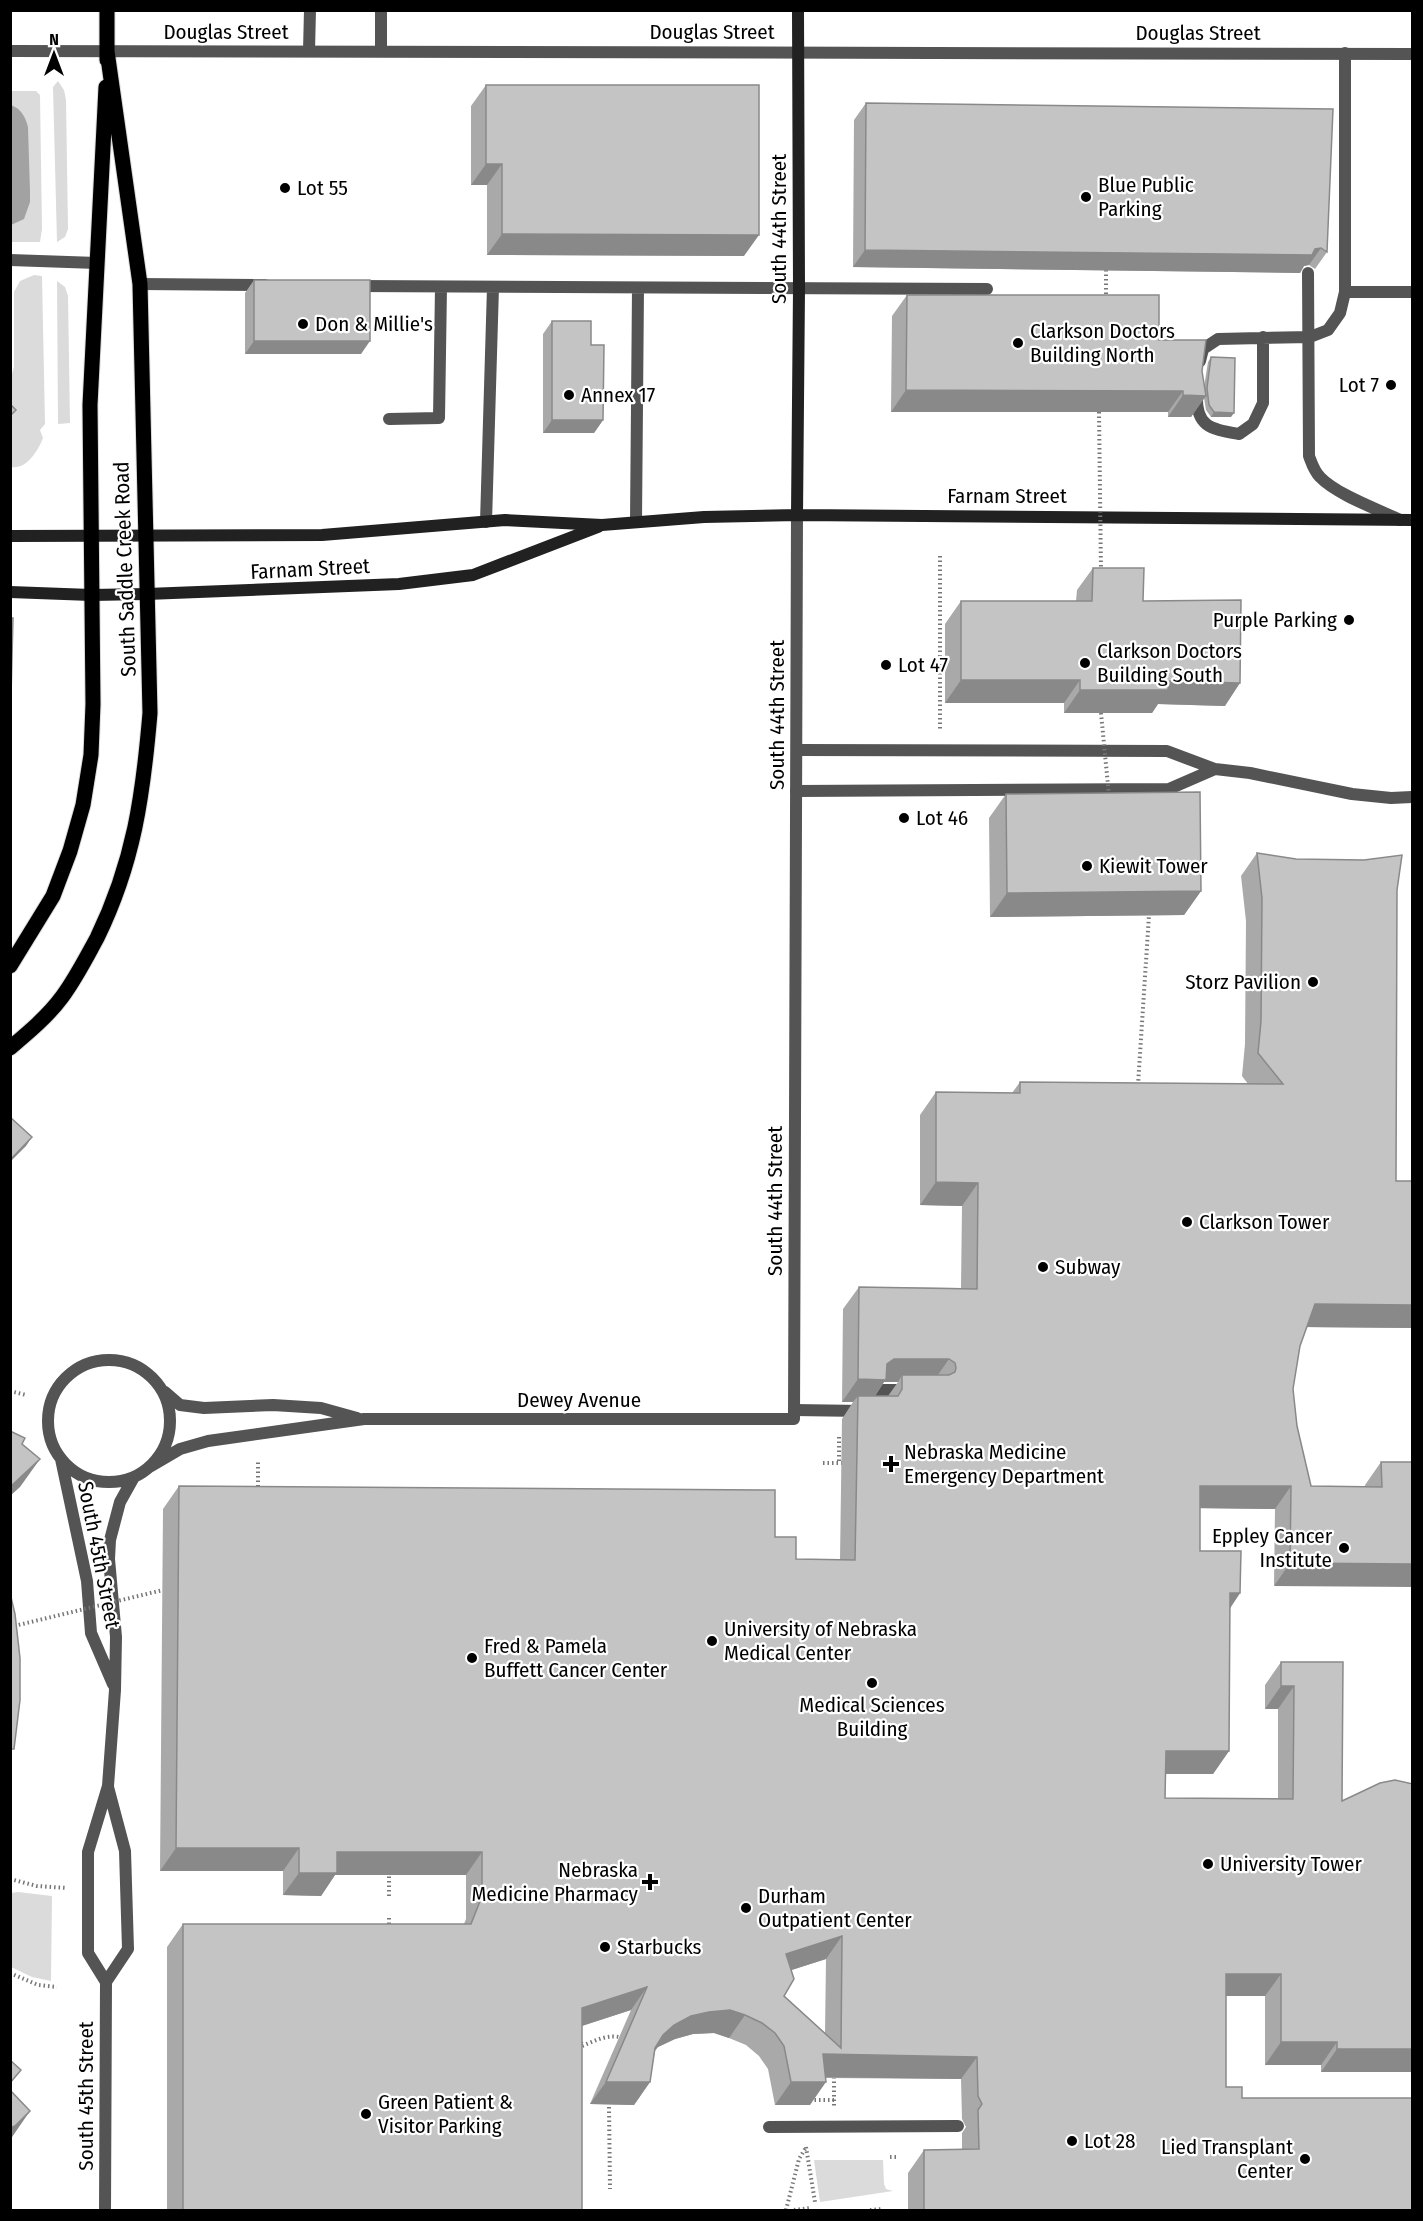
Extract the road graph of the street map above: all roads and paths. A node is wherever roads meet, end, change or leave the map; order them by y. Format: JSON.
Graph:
{"nodes":[{"id":1,"x":107,"y":10,"type":"edge"},
{"id":2,"x":310,"y":10,"type":"edge"},
{"id":3,"x":381,"y":10,"type":"edge"},
{"id":4,"x":798,"y":10,"type":"edge"},
{"id":5,"x":10,"y":51,"type":"edge"},
{"id":6,"x":107,"y":51,"type":"junction"},
{"id":7,"x":309,"y":51,"type":"junction"},
{"id":8,"x":381,"y":51,"type":"junction"},
{"id":9,"x":798,"y":51,"type":"junction"},
{"id":10,"x":1345,"y":53,"type":"junction"},
{"id":11,"x":1413,"y":54,"type":"edge"},
{"id":12,"x":10,"y":260,"type":"edge"},
{"id":13,"x":97,"y":263,"type":"junction"},
{"id":14,"x":1106,"y":270,"type":"edge"},
{"id":15,"x":1308,"y":273,"type":"edge"},
{"id":16,"x":140,"y":284,"type":"junction"},
{"id":17,"x":275,"y":285,"type":"edge"},
{"id":18,"x":345,"y":286,"type":"edge"},
{"id":19,"x":441,"y":287,"type":"junction"},
{"id":20,"x":493,"y":287,"type":"junction"},
{"id":21,"x":638,"y":288,"type":"junction"},
{"id":22,"x":799,"y":289,"type":"junction"},
{"id":23,"x":987,"y":289,"type":"dead end"},
{"id":24,"x":1345,"y":292,"type":"junction"},
{"id":25,"x":1413,"y":292,"type":"edge"},
{"id":26,"x":1106,"y":305,"type":"edge"},
{"id":27,"x":1263,"y":337,"type":"junction"},
{"id":28,"x":1310,"y":337,"type":"junction"},
{"id":29,"x":1099,"y":412,"type":"edge"},
{"id":30,"x":389,"y":419,"type":"dead end"},
{"id":31,"x":798,"y":515,"type":"junction"},
{"id":32,"x":1400,"y":520,"type":"junction"},
{"id":33,"x":1413,"y":520,"type":"edge"},
{"id":34,"x":486,"y":522,"type":"junction"},
{"id":35,"x":636,"y":522,"type":"junction"},
{"id":36,"x":602,"y":525,"type":"junction"},
{"id":37,"x":10,"y":536,"type":"edge"},
{"id":38,"x":90,"y":536,"type":"junction"},
{"id":39,"x":144,"y":536,"type":"junction"},
{"id":40,"x":940,"y":556,"type":"dead end"},
{"id":41,"x":1101,"y":577,"type":"edge"},
{"id":42,"x":10,"y":592,"type":"edge"},
{"id":43,"x":147,"y":594,"type":"junction"},
{"id":44,"x":91,"y":595,"type":"junction"},
{"id":45,"x":1101,"y":713,"type":"edge"},
{"id":46,"x":940,"y":736,"type":"dead end"},
{"id":47,"x":797,"y":750,"type":"junction"},
{"id":48,"x":1215,"y":769,"type":"junction"},
{"id":49,"x":796,"y":791,"type":"junction"},
{"id":50,"x":1413,"y":797,"type":"edge"},
{"id":51,"x":1110,"y":805,"type":"edge"},
{"id":52,"x":1149,"y":915,"type":"edge"},
{"id":53,"x":10,"y":966,"type":"edge"},
{"id":54,"x":10,"y":1048,"type":"edge"},
{"id":55,"x":1138,"y":1094,"type":"edge"},
{"id":56,"x":162,"y":1390,"type":"junction"},
{"id":57,"x":921,"y":1390,"type":"edge"},
{"id":58,"x":10,"y":1391,"type":"edge"},
{"id":59,"x":26,"y":1395,"type":"dead end"},
{"id":60,"x":794,"y":1415,"type":"junction"},
{"id":61,"x":364,"y":1419,"type":"junction"},
{"id":62,"x":839,"y":1437,"type":"dead end"},
{"id":63,"x":60,"y":1459,"type":"junction"},
{"id":64,"x":258,"y":1462,"type":"dead end"},
{"id":65,"x":823,"y":1463,"type":"dead end"},
{"id":66,"x":839,"y":1463,"type":"junction"},
{"id":67,"x":849,"y":1463,"type":"dead end"},
{"id":68,"x":151,"y":1466,"type":"junction"},
{"id":69,"x":135,"y":1477,"type":"junction"},
{"id":70,"x":258,"y":1498,"type":"edge"},
{"id":71,"x":163,"y":1590,"type":"dead end"},
{"id":72,"x":10,"y":1627,"type":"edge"},
{"id":73,"x":115,"y":1690,"type":"junction"},
{"id":74,"x":108,"y":1786,"type":"junction"},
{"id":75,"x":389,"y":1875,"type":"edge"},
{"id":76,"x":10,"y":1879,"type":"edge"},
{"id":77,"x":77,"y":1888,"type":"dead end"},
{"id":78,"x":389,"y":1896,"type":"dead end"},
{"id":79,"x":389,"y":1918,"type":"dead end"},
{"id":80,"x":389,"y":1934,"type":"edge"},
{"id":81,"x":10,"y":1973,"type":"edge"},
{"id":82,"x":106,"y":1982,"type":"junction"},
{"id":83,"x":57,"y":1987,"type":"dead end"},
{"id":84,"x":625,"y":2039,"type":"edge"},
{"id":85,"x":576,"y":2051,"type":"edge"},
{"id":86,"x":834,"y":2077,"type":"edge"},
{"id":87,"x":810,"y":2100,"type":"edge"},
{"id":88,"x":834,"y":2100,"type":"junction"},
{"id":89,"x":609,"y":2107,"type":"edge"},
{"id":90,"x":834,"y":2112,"type":"dead end"},
{"id":91,"x":958,"y":2126,"type":"dead end"},
{"id":92,"x":768,"y":2127,"type":"dead end"},
{"id":93,"x":890,"y":2157,"type":"dead end"},
{"id":94,"x":899,"y":2157,"type":"dead end"},
{"id":95,"x":610,"y":2189,"type":"dead end"},
{"id":96,"x":815,"y":2202,"type":"dead end"},
{"id":97,"x":810,"y":2208,"type":"dead end"},
{"id":98,"x":105,"y":2211,"type":"edge"},
{"id":99,"x":786,"y":2211,"type":"edge"},
{"id":100,"x":794,"y":2211,"type":"edge"},
{"id":101,"x":870,"y":2211,"type":"edge"},
{"id":102,"x":882,"y":2211,"type":"edge"}],
"edges":[{"from":1,"to":6,"type":"main road","name":"South Saddle Creek Road"},
{"from":2,"to":7,"type":"street"},
{"from":3,"to":8,"type":"street"},
{"from":4,"to":9,"type":"main road","name":"South 44th Street"},
{"from":5,"to":6,"type":"street","name":"Douglas Street"},
{"from":6,"to":7,"type":"street","name":"Douglas Street"},
{"from":6,"to":13,"type":"main road","name":"South Saddle Creek Road"},
{"from":6,"to":16,"type":"main road","name":"South Saddle Creek Road"},
{"from":7,"to":8,"type":"street","name":"Douglas Street"},
{"from":8,"to":9,"type":"street","name":"Douglas Street"},
{"from":9,"to":10,"type":"street","name":"Douglas Street"},
{"from":9,"to":22,"type":"main road","name":"South 44th Street"},
{"from":10,"to":11,"type":"street","name":"Douglas Street"},
{"from":10,"to":24,"type":"street"},
{"from":12,"to":13,"type":"street"},
{"from":13,"to":38,"type":"main road","name":"South Saddle Creek Road"},
{"from":14,"to":26,"type":"path"},
{"from":15,"to":28,"type":"street"},
{"from":16,"to":17,"type":"street"},
{"from":16,"to":39,"type":"main road","name":"South Saddle Creek Road"},
{"from":18,"to":19,"type":"street"},
{"from":19,"to":20,"type":"street"},
{"from":19,"to":30,"type":"street"},
{"from":20,"to":21,"type":"street"},
{"from":20,"to":34,"type":"street"},
{"from":21,"to":22,"type":"street"},
{"from":21,"to":35,"type":"street"},
{"from":22,"to":23,"type":"street"},
{"from":22,"to":31,"type":"main road","name":"South 44th Street"},
{"from":24,"to":25,"type":"street"},
{"from":24,"to":28,"type":"street"},
{"from":27,"to":27,"type":"street"},
{"from":27,"to":28,"type":"street"},
{"from":28,"to":32,"type":"street"},
{"from":29,"to":41,"type":"path","bridge":true},
{"from":31,"to":32,"type":"main road","name":"Farnam Street"},
{"from":31,"to":35,"type":"main road","name":"Farnam Street"},
{"from":31,"to":47,"type":"street","name":"South 44th Street"},
{"from":32,"to":33,"type":"main road","name":"Farnam Street"},
{"from":34,"to":36,"type":"main road","name":"Farnam Street"},
{"from":34,"to":39,"type":"main road","name":"Farnam Street"},
{"from":35,"to":36,"type":"main road","name":"Farnam Street"},
{"from":36,"to":43,"type":"main road","name":"Farnam Street"},
{"from":37,"to":38,"type":"main road","name":"Farnam Street"},
{"from":38,"to":39,"type":"main road","name":"Farnam Street"},
{"from":38,"to":44,"type":"main road","name":"South Saddle Creek Road"},
{"from":39,"to":43,"type":"main road","name":"South Saddle Creek Road"},
{"from":40,"to":46,"type":"path"},
{"from":42,"to":44,"type":"main road","name":"Farnam Street"},
{"from":43,"to":44,"type":"main road","name":"Farnam Street"},
{"from":43,"to":54,"type":"main road","name":"South Saddle Creek Road"},
{"from":44,"to":53,"type":"main road","name":"South Saddle Creek Road"},
{"from":45,"to":51,"type":"path","bridge":true},
{"from":47,"to":48,"type":"street"},
{"from":47,"to":49,"type":"street","name":"South 44th Street"},
{"from":48,"to":49,"type":"street"},
{"from":48,"to":50,"type":"street"},
{"from":49,"to":60,"type":"street","name":"South 44th Street"},
{"from":52,"to":55,"type":"path"},
{"from":56,"to":61,"type":"street","name":"Dewey Avenue"},
{"from":56,"to":63,"type":"street","name":"South 45th Street"},
{"from":56,"to":68,"type":"street","name":"South 45th Street"},
{"from":57,"to":60,"type":"street","name":"Dewey Avenue"},
{"from":58,"to":59,"type":"path"},
{"from":60,"to":61,"type":"street","name":"Dewey Avenue"},
{"from":61,"to":68,"type":"street","name":"Dewey Avenue"},
{"from":62,"to":66,"type":"path"},
{"from":63,"to":69,"type":"street","name":"South 45th Street"},
{"from":63,"to":73,"type":"street","name":"South 45th Street"},
{"from":64,"to":70,"type":"path"},
{"from":65,"to":66,"type":"path"},
{"from":66,"to":67,"type":"path"},
{"from":68,"to":69,"type":"street","name":"South 45th Street"},
{"from":69,"to":73,"type":"street","name":"South 45th Street"},
{"from":71,"to":72,"type":"path","bridge":true},
{"from":73,"to":74,"type":"street","name":"South 45th Street"},
{"from":74,"to":82,"type":"street","name":"South 45th Street"},
{"from":74,"to":82,"type":"street","name":"South 45th Street"},
{"from":75,"to":78,"type":"path"},
{"from":76,"to":77,"type":"path"},
{"from":79,"to":80,"type":"path"},
{"from":81,"to":83,"type":"path"},
{"from":82,"to":98,"type":"street","name":"South 45th Street"},
{"from":84,"to":85,"type":"path"},
{"from":86,"to":88,"type":"path"},
{"from":87,"to":88,"type":"path"},
{"from":88,"to":90,"type":"path"},
{"from":89,"to":95,"type":"path"},
{"from":91,"to":92,"type":"street"},
{"from":93,"to":94,"type":"path"},
{"from":96,"to":99,"type":"path"},
{"from":97,"to":100,"type":"path"},
{"from":101,"to":102,"type":"path"}]}
